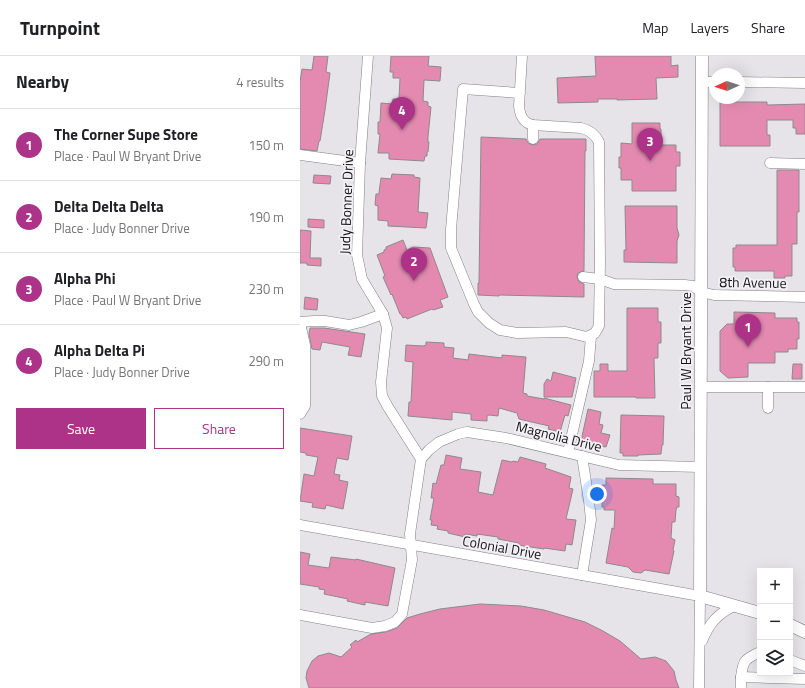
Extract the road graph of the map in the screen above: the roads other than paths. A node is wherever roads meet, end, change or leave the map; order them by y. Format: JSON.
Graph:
{"nodes":[{"id":1,"x":368,"y":56,"type":"edge"},
{"id":2,"x":522,"y":56,"type":"edge"},
{"id":3,"x":702,"y":56,"type":"edge"},
{"id":4,"x":702,"y":82,"type":"junction"},
{"id":5,"x":709,"y":82,"type":"edge"},
{"id":6,"x":745,"y":82,"type":"edge"},
{"id":7,"x":805,"y":83,"type":"edge"},
{"id":8,"x":520,"y":93,"type":"junction"},
{"id":9,"x":533,"y":125,"type":"junction"},
{"id":10,"x":533,"y":139,"type":"dead end"},
{"id":11,"x":300,"y":155,"type":"edge"},
{"id":12,"x":360,"y":163,"type":"junction"},
{"id":13,"x":770,"y":163,"type":"dead end"},
{"id":14,"x":805,"y":164,"type":"edge"},
{"id":15,"x":584,"y":277,"type":"dead end"},
{"id":16,"x":600,"y":279,"type":"junction"},
{"id":17,"x":700,"y":292,"type":"junction"},
{"id":18,"x":805,"y":297,"type":"edge"},
{"id":19,"x":383,"y":314,"type":"junction"},
{"id":20,"x":300,"y":322,"type":"edge"},
{"id":21,"x":591,"y":336,"type":"junction"},
{"id":22,"x":700,"y":387,"type":"junction"},
{"id":23,"x":768,"y":387,"type":"junction"},
{"id":24,"x":805,"y":387,"type":"edge"},
{"id":25,"x":768,"y":408,"type":"dead end"},
{"id":26,"x":300,"y":414,"type":"edge"},
{"id":27,"x":568,"y":452,"type":"junction"},
{"id":28,"x":582,"y":456,"type":"junction"},
{"id":29,"x":421,"y":459,"type":"junction"},
{"id":30,"x":700,"y":467,"type":"junction"},
{"id":31,"x":300,"y":525,"type":"edge"},
{"id":32,"x":411,"y":545,"type":"junction"},
{"id":33,"x":582,"y":575,"type":"junction"},
{"id":34,"x":700,"y":596,"type":"junction"},
{"id":35,"x":734,"y":606,"type":"junction"},
{"id":36,"x":757,"y":612,"type":"edge"},
{"id":37,"x":300,"y":615,"type":"edge"},
{"id":38,"x":793,"y":626,"type":"edge"},
{"id":39,"x":805,"y":632,"type":"edge"},
{"id":40,"x":700,"y":647,"type":"junction"},
{"id":41,"x":757,"y":653,"type":"edge"},
{"id":42,"x":793,"y":661,"type":"edge"},
{"id":43,"x":805,"y":666,"type":"edge"},
{"id":44,"x":741,"y":677,"type":"junction"},
{"id":45,"x":805,"y":679,"type":"edge"},
{"id":46,"x":699,"y":688,"type":"edge"},
{"id":47,"x":741,"y":688,"type":"edge"}],
"edges":[{"from":1,"to":12,"type":"street","name":"Judy Bonner Drive"},
{"from":2,"to":8,"type":"street"},
{"from":3,"to":4,"type":"main road","name":"Paul W Bryant Drive"},
{"from":4,"to":5,"type":"street"},
{"from":4,"to":17,"type":"main road","name":"Paul W Bryant Drive"},
{"from":6,"to":7,"type":"street"},
{"from":8,"to":9,"type":"street"},
{"from":8,"to":21,"type":"street"},
{"from":9,"to":10,"type":"street"},
{"from":9,"to":16,"type":"street"},
{"from":11,"to":12,"type":"street"},
{"from":12,"to":19,"type":"street","name":"Judy Bonner Drive"},
{"from":13,"to":14,"type":"street"},
{"from":15,"to":16,"type":"street","name":"8th Avenue"},
{"from":16,"to":17,"type":"street","name":"8th Avenue"},
{"from":16,"to":21,"type":"street"},
{"from":17,"to":18,"type":"street","name":"8th Avenue"},
{"from":17,"to":22,"type":"main road","name":"Paul W Bryant Drive"},
{"from":19,"to":20,"type":"street"},
{"from":19,"to":29,"type":"street","name":"Judy Bonner Drive"},
{"from":20,"to":26,"type":"street"},
{"from":21,"to":27,"type":"street"},
{"from":22,"to":23,"type":"street"},
{"from":22,"to":30,"type":"main road","name":"Paul W Bryant Drive"},
{"from":23,"to":24,"type":"street"},
{"from":23,"to":25,"type":"street"},
{"from":27,"to":28,"type":"street","name":"Magnolia Drive"},
{"from":27,"to":29,"type":"street","name":"Magnolia Drive"},
{"from":28,"to":30,"type":"street","name":"Magnolia Drive"},
{"from":28,"to":33,"type":"street"},
{"from":29,"to":32,"type":"street"},
{"from":30,"to":34,"type":"main road","name":"Paul W Bryant Drive"},
{"from":31,"to":32,"type":"street","name":"Colonial Drive"},
{"from":32,"to":33,"type":"street","name":"Colonial Drive"},
{"from":32,"to":37,"type":"street"},
{"from":33,"to":34,"type":"street","name":"Colonial Drive"},
{"from":34,"to":35,"type":"main road"},
{"from":34,"to":40,"type":"street","name":"Paul W Bryant Drive"},
{"from":35,"to":36,"type":"main road"},
{"from":35,"to":40,"type":"street","name":"Paul W Bryant Drive"},
{"from":38,"to":39,"type":"main road"},
{"from":40,"to":46,"type":"street","name":"Paul W Bryant Drive"},
{"from":41,"to":44,"type":"street"},
{"from":42,"to":43,"type":"street"},
{"from":44,"to":45,"type":"street"},
{"from":44,"to":47,"type":"street"}]}
